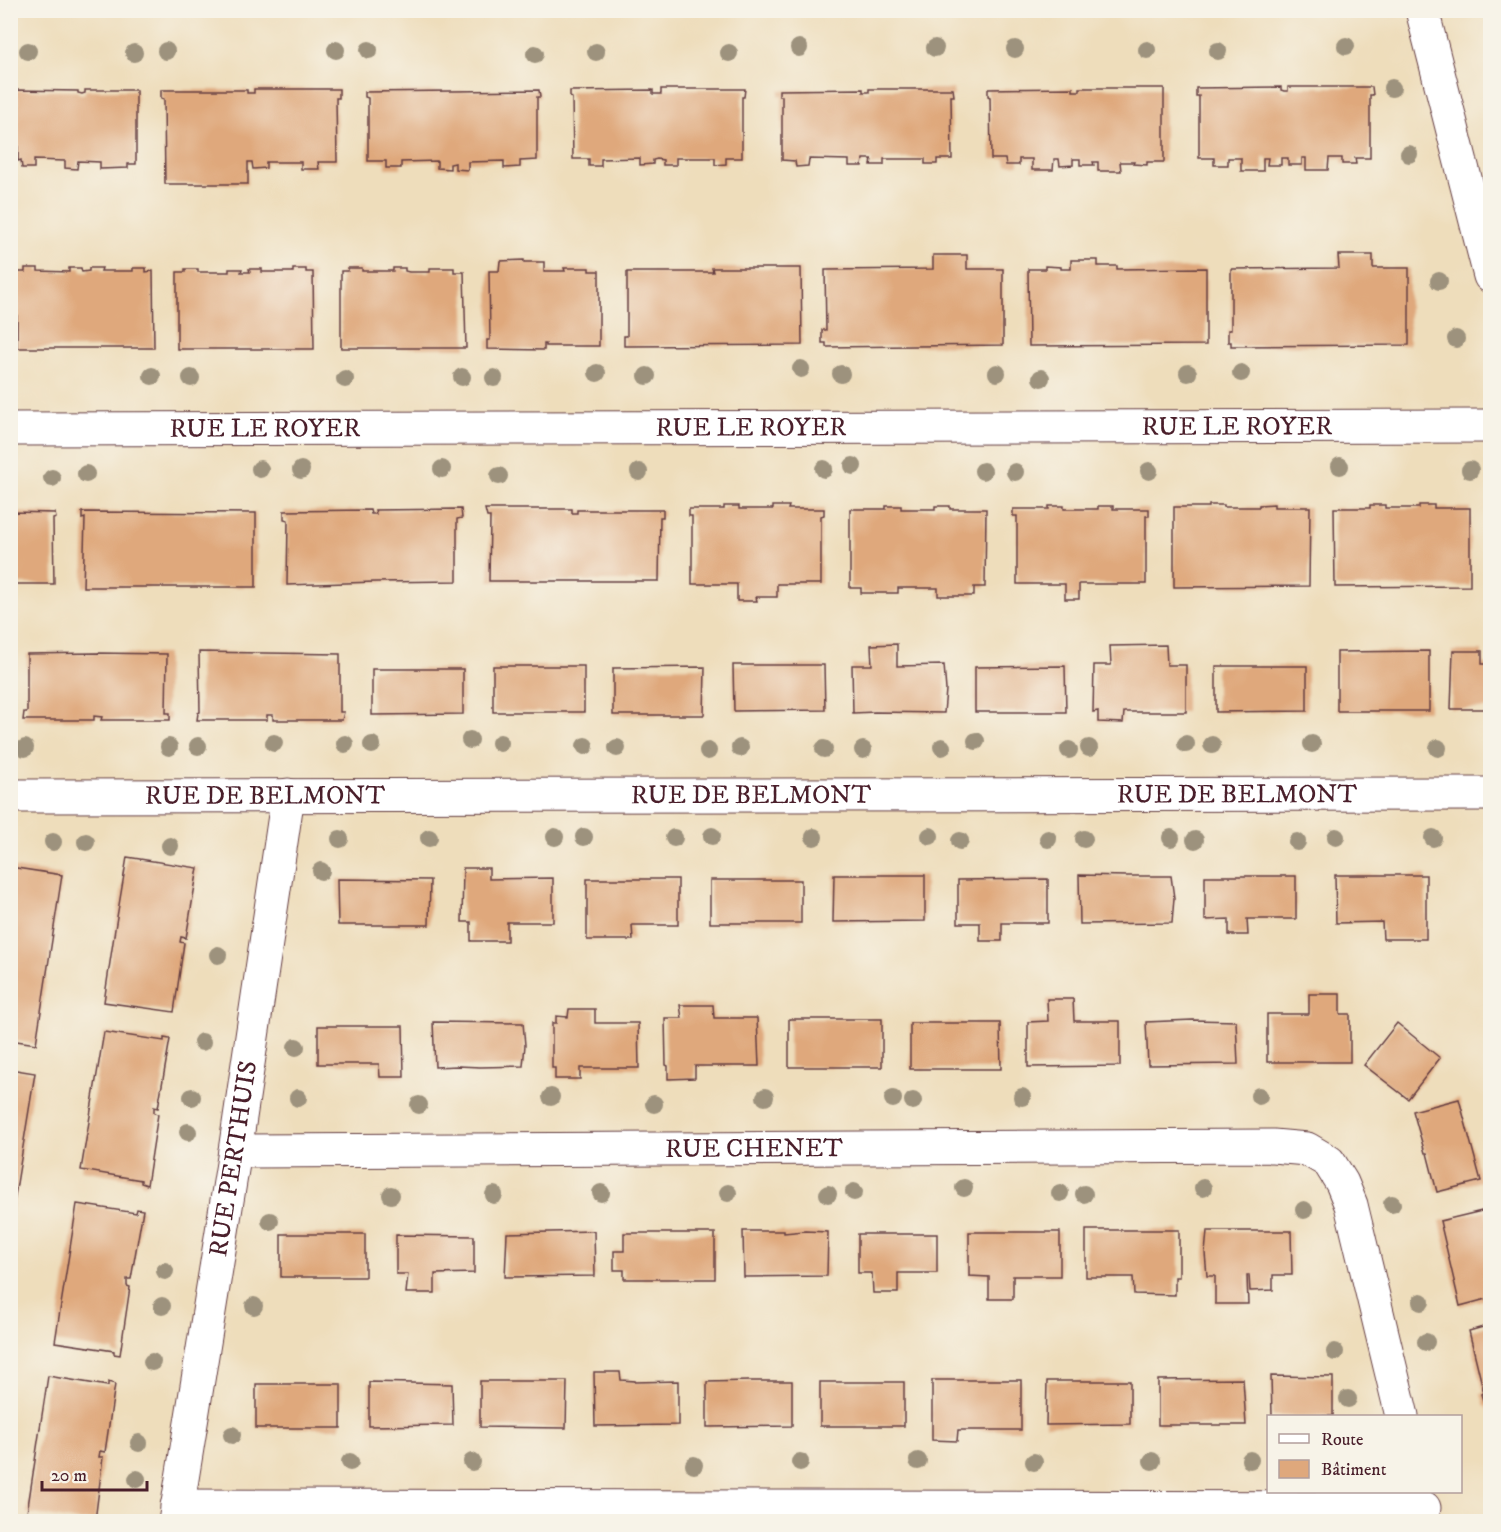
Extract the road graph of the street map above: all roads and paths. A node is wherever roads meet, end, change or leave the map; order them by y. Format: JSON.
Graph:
{"nodes":[{"id":1,"x":1422,"y":10,"type":"edge"},
{"id":2,"x":1491,"y":276,"type":"edge"},
{"id":3,"x":1491,"y":426,"type":"edge"},
{"id":4,"x":10,"y":429,"type":"edge"},
{"id":5,"x":1491,"y":794,"type":"edge"},
{"id":6,"x":288,"y":795,"type":"junction"},
{"id":7,"x":10,"y":796,"type":"edge"},
{"id":8,"x":235,"y":1151,"type":"junction"},
{"id":9,"x":1402,"y":1415,"type":"edge"},
{"id":10,"x":1424,"y":1507,"type":"edge"},
{"id":11,"x":176,"y":1514,"type":"edge"}],
"edges":[{"from":1,"to":2,"type":"street"},
{"from":3,"to":4,"type":"street","name":"RUE LE ROYER"},
{"from":5,"to":6,"type":"street","name":"RUE DE BELMONT"},
{"from":6,"to":7,"type":"street","name":"RUE DE BELMONT"},
{"from":6,"to":8,"type":"street","name":"RUE PERTHUIS"},
{"from":8,"to":9,"type":"street","name":"RUE CHENET"},
{"from":8,"to":11,"type":"street","name":"RUE PERTHUIS"},
{"from":10,"to":11,"type":"street"}]}
